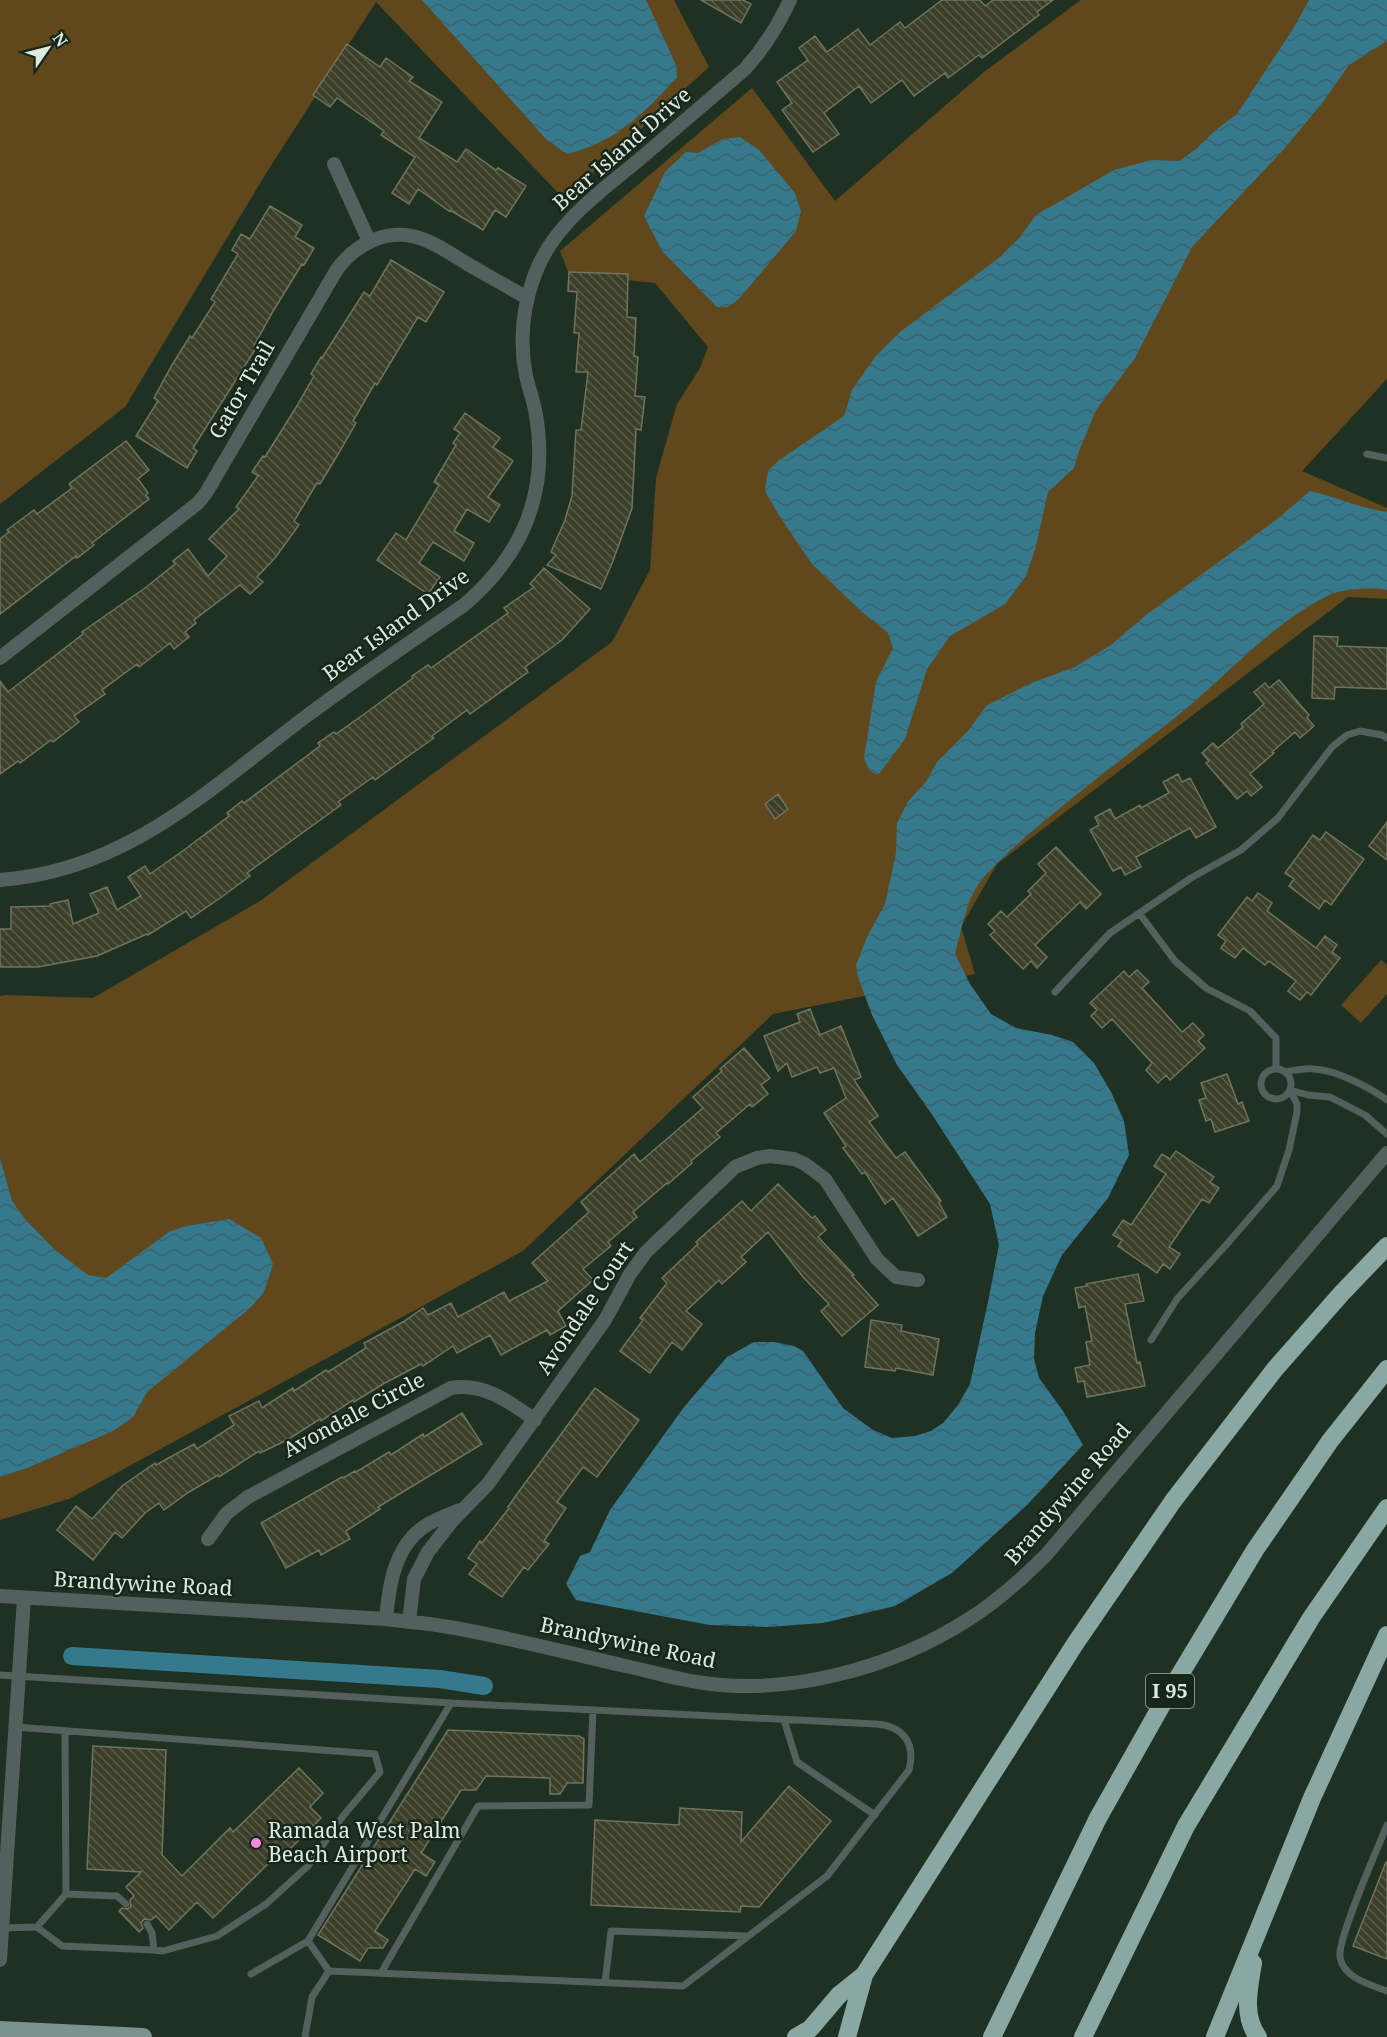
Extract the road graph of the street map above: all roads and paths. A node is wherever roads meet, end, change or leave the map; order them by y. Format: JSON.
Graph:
{"nodes":[{"id":1,"x":790,"y":0,"type":"edge"},
{"id":2,"x":334,"y":164,"type":"dead end"},
{"id":3,"x":369,"y":241,"type":"junction"},
{"id":4,"x":527,"y":298,"type":"junction"},
{"id":5,"x":1368,"y":454,"type":"dead end"},
{"id":6,"x":1387,"y":458,"type":"edge"},
{"id":7,"x":0,"y":657,"type":"edge"},
{"id":8,"x":1387,"y":738,"type":"edge"},
{"id":9,"x":0,"y":880,"type":"edge"},
{"id":10,"x":1139,"y":914,"type":"junction"},
{"id":11,"x":1055,"y":992,"type":"dead end"},
{"id":12,"x":1276,"y":1068,"type":"junction"},
{"id":13,"x":1285,"y":1072,"type":"junction"},
{"id":14,"x":1290,"y":1090,"type":"junction"},
{"id":15,"x":1387,"y":1100,"type":"edge"},
{"id":16,"x":1387,"y":1134,"type":"edge"},
{"id":17,"x":1387,"y":1153,"type":"edge"},
{"id":18,"x":1387,"y":1246,"type":"edge"},
{"id":19,"x":918,"y":1280,"type":"dead end"},
{"id":20,"x":1151,"y":1340,"type":"dead end"},
{"id":21,"x":1387,"y":1369,"type":"edge"},
{"id":22,"x":535,"y":1420,"type":"junction"},
{"id":23,"x":467,"y":1507,"type":"junction"},
{"id":24,"x":1387,"y":1508,"type":"edge"},
{"id":25,"x":208,"y":1539,"type":"dead end"},
{"id":26,"x":0,"y":1596,"type":"edge"},
{"id":27,"x":24,"y":1598,"type":"junction"},
{"id":28,"x":386,"y":1619,"type":"junction"},
{"id":29,"x":409,"y":1622,"type":"junction"},
{"id":30,"x":1387,"y":1635,"type":"edge"},
{"id":31,"x":0,"y":1675,"type":"edge"},
{"id":32,"x":18,"y":1677,"type":"junction"},
{"id":33,"x":452,"y":1703,"type":"junction"},
{"id":34,"x":593,"y":1710,"type":"junction"},
{"id":35,"x":784,"y":1720,"type":"junction"},
{"id":36,"x":15,"y":1727,"type":"junction"},
{"id":37,"x":65,"y":1731,"type":"junction"},
{"id":38,"x":875,"y":1815,"type":"junction"},
{"id":39,"x":1387,"y":1825,"type":"edge"},
{"id":40,"x":66,"y":1894,"type":"junction"},
{"id":41,"x":126,"y":1904,"type":"dead end"},
{"id":42,"x":147,"y":1924,"type":"dead end"},
{"id":43,"x":37,"y":1927,"type":"junction"},
{"id":44,"x":2,"y":1928,"type":"junction"},
{"id":45,"x":1257,"y":1932,"type":"junction"},
{"id":46,"x":748,"y":1936,"type":"junction"},
{"id":47,"x":308,"y":1941,"type":"junction"},
{"id":48,"x":154,"y":1950,"type":"junction"},
{"id":49,"x":0,"y":1960,"type":"edge"},
{"id":50,"x":329,"y":1971,"type":"junction"},
{"id":51,"x":381,"y":1973,"type":"junction"},
{"id":52,"x":251,"y":1974,"type":"dead end"},
{"id":53,"x":864,"y":1974,"type":"junction"},
{"id":54,"x":605,"y":1983,"type":"junction"},
{"id":55,"x":1387,"y":1991,"type":"edge"},
{"id":56,"x":0,"y":2030,"type":"edge"},
{"id":57,"x":992,"y":2036,"type":"edge"},
{"id":58,"x":143,"y":2037,"type":"edge"},
{"id":59,"x":305,"y":2037,"type":"edge"},
{"id":60,"x":796,"y":2037,"type":"edge"},
{"id":61,"x":847,"y":2037,"type":"edge"},
{"id":62,"x":1083,"y":2037,"type":"edge"},
{"id":63,"x":1215,"y":2037,"type":"edge"},
{"id":64,"x":1258,"y":2037,"type":"edge"}],
"edges":[{"from":1,"to":4,"type":"street","name":"Bear Island Drive"},
{"from":2,"to":3,"type":"street"},
{"from":3,"to":4,"type":"street","name":"Gator Trail"},
{"from":3,"to":7,"type":"street","name":"Gator Trail"},
{"from":4,"to":9,"type":"street","name":"Bear Island Drive"},
{"from":5,"to":6,"type":"lane"},
{"from":8,"to":10,"type":"lane"},
{"from":10,"to":11,"type":"lane"},
{"from":10,"to":12,"type":"lane"},
{"from":12,"to":13,"type":"lane"},
{"from":12,"to":14,"type":"lane"},
{"from":13,"to":14,"type":"lane"},
{"from":13,"to":15,"type":"lane"},
{"from":14,"to":16,"type":"lane"},
{"from":14,"to":20,"type":"lane"},
{"from":17,"to":29,"type":"street","name":"Brandywine Road"},
{"from":18,"to":53,"type":"highway"},
{"from":19,"to":22,"type":"street","name":"Avondale Court"},
{"from":21,"to":57,"type":"highway","number":"I 95"},
{"from":22,"to":23,"type":"street","name":"Avondale Court"},
{"from":22,"to":25,"type":"street","name":"Avondale Circle"},
{"from":23,"to":28,"type":"street"},
{"from":23,"to":29,"type":"street","name":"Avondale Court"},
{"from":24,"to":62,"type":"highway"},
{"from":26,"to":27,"type":"street","name":"Brandywine Road"},
{"from":27,"to":28,"type":"street","name":"Brandywine Road"},
{"from":27,"to":32,"type":"street"},
{"from":28,"to":29,"type":"street","name":"Brandywine Road"},
{"from":30,"to":45,"type":"highway"},
{"from":31,"to":32,"type":"lane"},
{"from":32,"to":33,"type":"lane"},
{"from":32,"to":36,"type":"street"},
{"from":33,"to":34,"type":"lane"},
{"from":33,"to":47,"type":"lane"},
{"from":34,"to":35,"type":"lane"},
{"from":34,"to":51,"type":"lane"},
{"from":35,"to":38,"type":"lane"},
{"from":35,"to":38,"type":"lane"},
{"from":36,"to":37,"type":"lane"},
{"from":36,"to":44,"type":"street"},
{"from":37,"to":40,"type":"lane"},
{"from":37,"to":48,"type":"lane"},
{"from":38,"to":46,"type":"lane"},
{"from":39,"to":55,"type":"lane"},
{"from":40,"to":41,"type":"lane"},
{"from":40,"to":43,"type":"lane"},
{"from":42,"to":48,"type":"lane"},
{"from":43,"to":44,"type":"lane"},
{"from":43,"to":48,"type":"lane"},
{"from":44,"to":49,"type":"street"},
{"from":45,"to":63,"type":"highway"},
{"from":45,"to":64,"type":"highway"},
{"from":46,"to":54,"type":"lane"},
{"from":46,"to":54,"type":"lane"},
{"from":47,"to":50,"type":"lane"},
{"from":47,"to":52,"type":"lane"},
{"from":50,"to":51,"type":"lane"},
{"from":50,"to":59,"type":"lane"},
{"from":51,"to":54,"type":"lane"},
{"from":53,"to":60,"type":"highway"},
{"from":53,"to":61,"type":"highway"},
{"from":56,"to":58,"type":"main road"}]}
